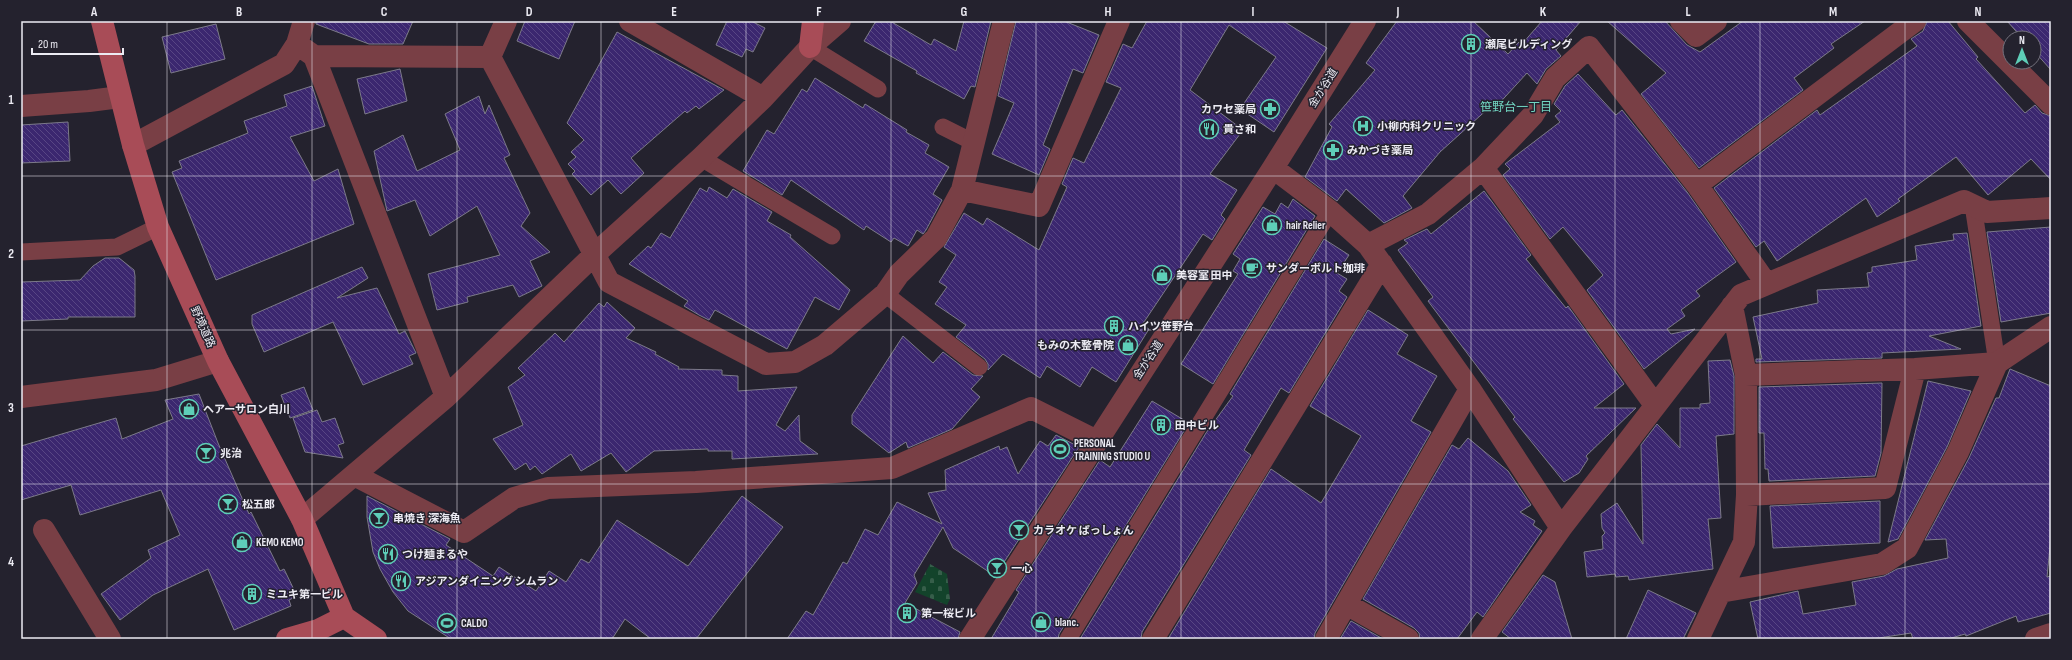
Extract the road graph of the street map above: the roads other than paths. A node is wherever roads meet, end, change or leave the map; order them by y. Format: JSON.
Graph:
{"nodes":[{"id":1,"x":102,"y":21,"type":"edge"},
{"id":2,"x":304,"y":21,"type":"edge"},
{"id":3,"x":506,"y":21,"type":"edge"},
{"id":4,"x":630,"y":21,"type":"edge"},
{"id":5,"x":813,"y":21,"type":"edge"},
{"id":6,"x":840,"y":21,"type":"edge"},
{"id":7,"x":1004,"y":21,"type":"edge"},
{"id":8,"x":1119,"y":21,"type":"edge"},
{"id":9,"x":1365,"y":21,"type":"edge"},
{"id":10,"x":1681,"y":21,"type":"edge"},
{"id":11,"x":1716,"y":21,"type":"edge"},
{"id":12,"x":1915,"y":21,"type":"edge"},
{"id":13,"x":1968,"y":21,"type":"edge"},
{"id":14,"x":810,"y":47,"type":"junction"},
{"id":15,"x":305,"y":50,"type":"junction"},
{"id":16,"x":490,"y":57,"type":"junction"},
{"id":17,"x":878,"y":89,"type":"dead end"},
{"id":18,"x":120,"y":97,"type":"junction"},
{"id":19,"x":763,"y":98,"type":"junction"},
{"id":20,"x":2051,"y":104,"type":"edge"},
{"id":21,"x":21,"y":106,"type":"edge"},
{"id":22,"x":943,"y":127,"type":"dead end"},
{"id":23,"x":973,"y":142,"type":"junction"},
{"id":24,"x":133,"y":145,"type":"junction"},
{"id":25,"x":700,"y":158,"type":"junction"},
{"id":26,"x":1273,"y":168,"type":"junction"},
{"id":27,"x":1483,"y":168,"type":"junction"},
{"id":28,"x":1697,"y":185,"type":"junction"},
{"id":29,"x":962,"y":190,"type":"junction"},
{"id":30,"x":1973,"y":205,"type":"junction"},
{"id":31,"x":2051,"y":208,"type":"edge"},
{"id":32,"x":1330,"y":211,"type":"junction"},
{"id":33,"x":158,"y":226,"type":"junction"},
{"id":34,"x":832,"y":236,"type":"dead end"},
{"id":35,"x":1368,"y":245,"type":"junction"},
{"id":36,"x":21,"y":252,"type":"edge"},
{"id":37,"x":594,"y":255,"type":"junction"},
{"id":38,"x":1382,"y":264,"type":"junction"},
{"id":39,"x":1766,"y":283,"type":"junction"},
{"id":40,"x":885,"y":294,"type":"junction"},
{"id":41,"x":1732,"y":306,"type":"junction"},
{"id":42,"x":2051,"y":327,"type":"edge"},
{"id":43,"x":218,"y":361,"type":"junction"},
{"id":44,"x":1997,"y":363,"type":"junction"},
{"id":45,"x":979,"y":367,"type":"dead end"},
{"id":46,"x":1915,"y":370,"type":"junction"},
{"id":47,"x":1746,"y":376,"type":"junction"},
{"id":48,"x":1470,"y":389,"type":"junction"},
{"id":49,"x":21,"y":397,"type":"edge"},
{"id":50,"x":446,"y":397,"type":"junction"},
{"id":51,"x":1655,"y":405,"type":"junction"},
{"id":52,"x":1097,"y":441,"type":"junction"},
{"id":53,"x":356,"y":476,"type":"junction"},
{"id":54,"x":1747,"y":495,"type":"junction"},
{"id":55,"x":302,"y":519,"type":"junction"},
{"id":56,"x":1561,"y":528,"type":"junction"},
{"id":57,"x":44,"y":530,"type":"dead end"},
{"id":58,"x":1720,"y":592,"type":"junction"},
{"id":59,"x":1346,"y":604,"type":"junction"},
{"id":60,"x":344,"y":617,"type":"junction"},
{"id":61,"x":2051,"y":634,"type":"edge"},
{"id":62,"x":110,"y":639,"type":"edge"},
{"id":63,"x":287,"y":639,"type":"edge"},
{"id":64,"x":376,"y":639,"type":"edge"},
{"id":65,"x":970,"y":639,"type":"edge"},
{"id":66,"x":1068,"y":639,"type":"edge"},
{"id":67,"x":1153,"y":639,"type":"edge"},
{"id":68,"x":1326,"y":639,"type":"edge"},
{"id":69,"x":1408,"y":639,"type":"edge"},
{"id":70,"x":1482,"y":639,"type":"edge"},
{"id":71,"x":1698,"y":639,"type":"edge"},
{"id":72,"x":2036,"y":639,"type":"edge"}],
"edges":[{"from":1,"to":18,"type":"street","name":"野境道路"},
{"from":2,"to":15,"type":"street"},
{"from":3,"to":16,"type":"street"},
{"from":4,"to":19,"type":"street"},
{"from":5,"to":14,"type":"street"},
{"from":6,"to":14,"type":"street"},
{"from":7,"to":23,"type":"street"},
{"from":8,"to":29,"type":"street"},
{"from":9,"to":26,"type":"street","name":"金が谷道"},
{"from":10,"to":11,"type":"street"},
{"from":12,"to":28,"type":"street"},
{"from":13,"to":20,"type":"street"},
{"from":14,"to":17,"type":"lane"},
{"from":14,"to":19,"type":"street"},
{"from":15,"to":16,"type":"street"},
{"from":15,"to":24,"type":"street"},
{"from":15,"to":50,"type":"street"},
{"from":16,"to":37,"type":"street"},
{"from":18,"to":21,"type":"street"},
{"from":18,"to":24,"type":"street","name":"野境道路"},
{"from":19,"to":25,"type":"street"},
{"from":22,"to":23,"type":"lane"},
{"from":23,"to":29,"type":"street"},
{"from":24,"to":33,"type":"street","name":"野境道路"},
{"from":25,"to":34,"type":"lane"},
{"from":25,"to":37,"type":"street"},
{"from":26,"to":32,"type":"street"},
{"from":26,"to":52,"type":"street","name":"金が谷道"},
{"from":27,"to":28,"type":"street"},
{"from":27,"to":35,"type":"street"},
{"from":27,"to":51,"type":"street"},
{"from":28,"to":39,"type":"street"},
{"from":29,"to":40,"type":"street"},
{"from":30,"to":31,"type":"street"},
{"from":30,"to":39,"type":"street"},
{"from":30,"to":44,"type":"lane"},
{"from":32,"to":35,"type":"street"},
{"from":32,"to":66,"type":"lane"},
{"from":33,"to":36,"type":"lane"},
{"from":33,"to":43,"type":"street","name":"野境道路"},
{"from":35,"to":38,"type":"street"},
{"from":37,"to":40,"type":"street"},
{"from":37,"to":50,"type":"street"},
{"from":38,"to":48,"type":"street"},
{"from":38,"to":67,"type":"street"},
{"from":39,"to":41,"type":"street"},
{"from":40,"to":45,"type":"lane"},
{"from":41,"to":47,"type":"street"},
{"from":41,"to":51,"type":"street"},
{"from":42,"to":44,"type":"street"},
{"from":43,"to":49,"type":"street"},
{"from":43,"to":55,"type":"street","name":"野境道路"},
{"from":44,"to":46,"type":"street"},
{"from":44,"to":58,"type":"street"},
{"from":46,"to":47,"type":"street"},
{"from":46,"to":54,"type":"street"},
{"from":47,"to":54,"type":"street"},
{"from":48,"to":56,"type":"street"},
{"from":48,"to":59,"type":"street"},
{"from":50,"to":53,"type":"street"},
{"from":51,"to":56,"type":"street"},
{"from":52,"to":53,"type":"street"},
{"from":52,"to":65,"type":"street","name":"金が谷道"},
{"from":53,"to":55,"type":"street"},
{"from":54,"to":58,"type":"street"},
{"from":55,"to":60,"type":"street","name":"野境道路"},
{"from":56,"to":70,"type":"street"},
{"from":57,"to":62,"type":"street"},
{"from":58,"to":71,"type":"street"},
{"from":59,"to":68,"type":"street"},
{"from":59,"to":69,"type":"street"},
{"from":60,"to":63,"type":"street"},
{"from":60,"to":64,"type":"street"},
{"from":61,"to":72,"type":"street"}]}
